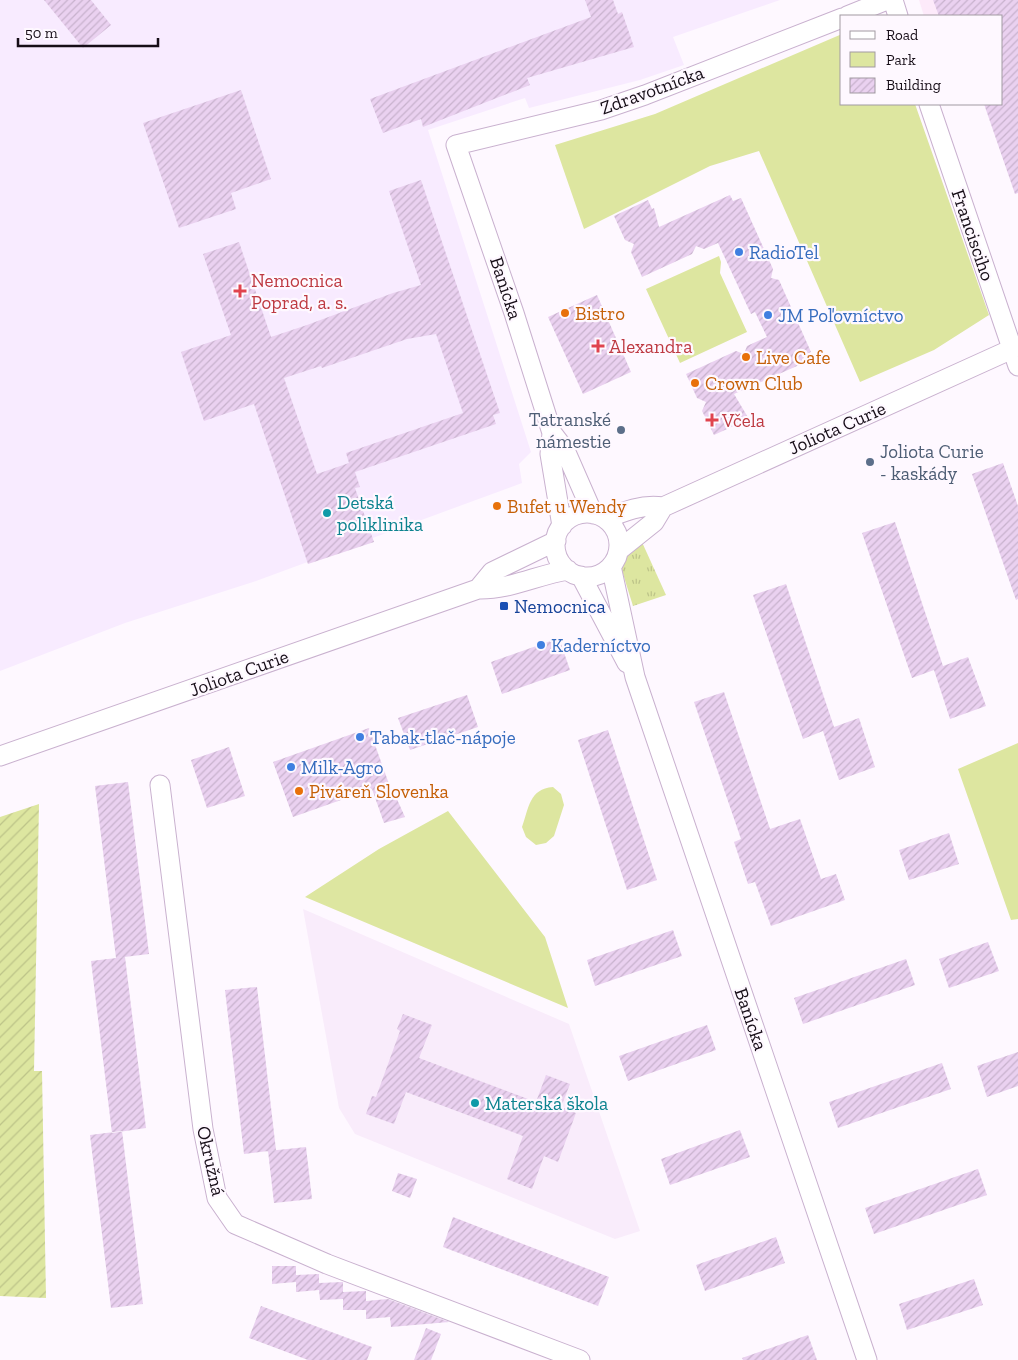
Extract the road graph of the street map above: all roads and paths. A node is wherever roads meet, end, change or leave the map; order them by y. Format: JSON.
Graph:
{"nodes":[{"id":1,"x":887,"y":0,"type":"edge"},
{"id":2,"x":893,"y":0,"type":"edge"},
{"id":3,"x":850,"y":15,"type":"edge"},
{"id":4,"x":898,"y":15,"type":"edge"},
{"id":5,"x":840,"y":19,"type":"edge"},
{"id":6,"x":929,"y":105,"type":"edge"},
{"id":7,"x":456,"y":145,"type":"joint"},
{"id":8,"x":1015,"y":358,"type":"edge"},
{"id":9,"x":552,"y":433,"type":"junction"},
{"id":10,"x":663,"y":507,"type":"junction"},
{"id":11,"x":599,"y":516,"type":"junction"},
{"id":12,"x":559,"y":533,"type":"junction"},
{"id":13,"x":615,"y":558,"type":"junction"},
{"id":14,"x":574,"y":573,"type":"junction"},
{"id":15,"x":478,"y":589,"type":"junction"},
{"id":16,"x":635,"y":677,"type":"junction"},
{"id":17,"x":0,"y":756,"type":"edge"},
{"id":18,"x":160,"y":785,"type":"dead end"},
{"id":19,"x":580,"y":1360,"type":"edge"},
{"id":20,"x":867,"y":1360,"type":"edge"}],
"edges":[{"from":1,"to":3,"type":"street"},
{"from":2,"to":4,"type":"street"},
{"from":5,"to":7,"type":"street","name":"Zdravotnícka"},
{"from":6,"to":8,"type":"street","name":"Francisciho"},
{"from":7,"to":9,"type":"street","name":"Banícka"},
{"from":8,"to":10,"type":"street","name":"Joliota Curie"},
{"from":9,"to":11,"type":"street","name":"Banícka"},
{"from":9,"to":12,"type":"street","name":"Banícka"},
{"from":10,"to":11,"type":"street","name":"Joliota Curie"},
{"from":10,"to":13,"type":"street","name":"Joliota Curie"},
{"from":11,"to":12,"type":"street"},
{"from":11,"to":13,"type":"street"},
{"from":12,"to":14,"type":"street"},
{"from":12,"to":15,"type":"street","name":"Joliota Curie"},
{"from":13,"to":14,"type":"street"},
{"from":13,"to":16,"type":"street","name":"Banícka"},
{"from":14,"to":15,"type":"street","name":"Joliota Curie"},
{"from":14,"to":16,"type":"street","name":"Banícka"},
{"from":15,"to":17,"type":"street","name":"Joliota Curie"},
{"from":16,"to":20,"type":"street","name":"Banícka"},
{"from":18,"to":19,"type":"street","name":"Okružná"}]}
